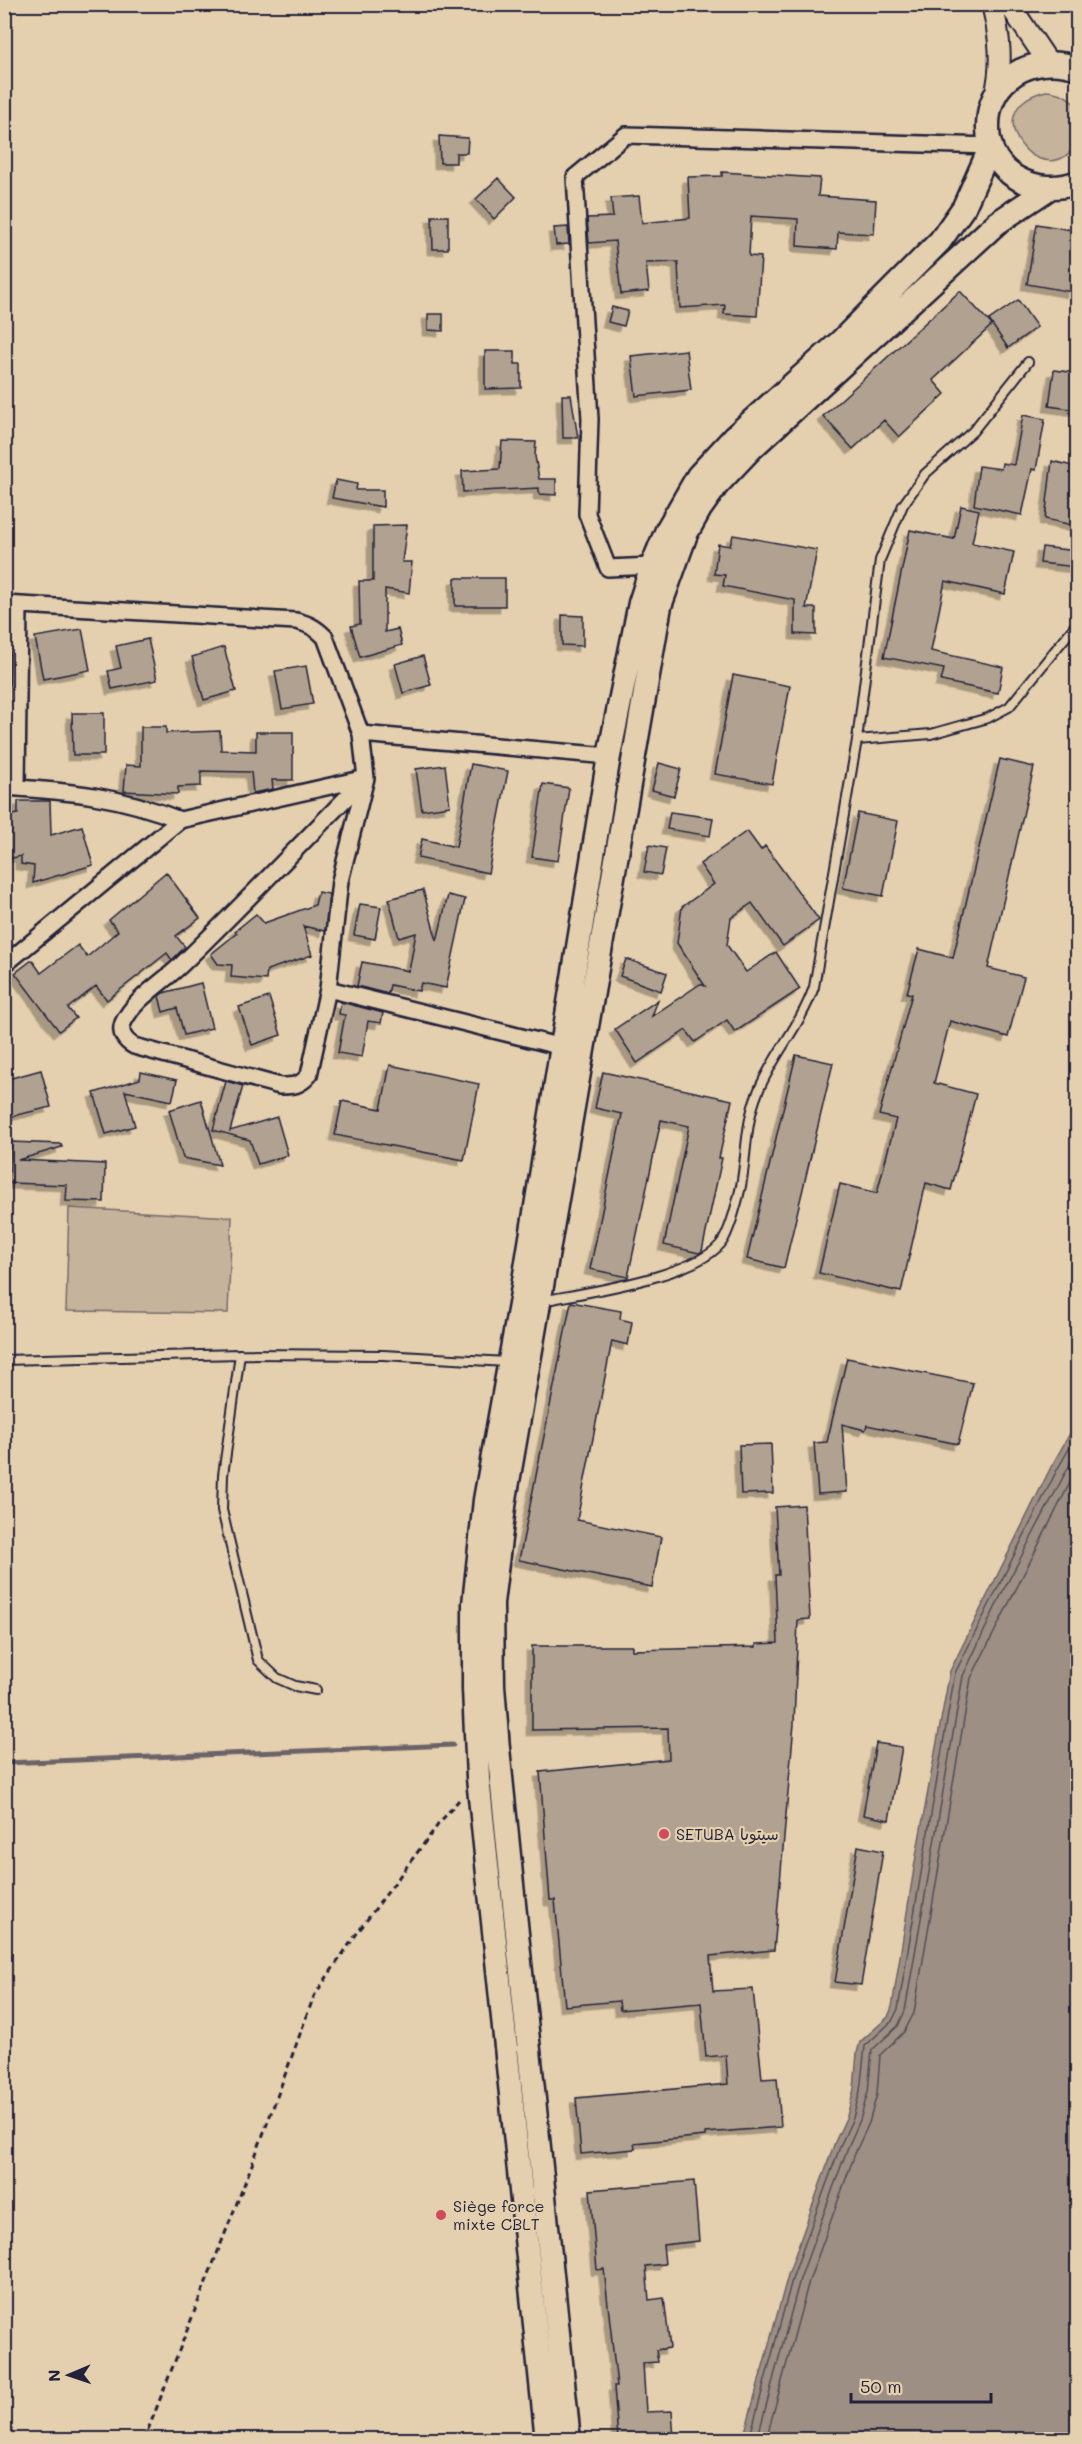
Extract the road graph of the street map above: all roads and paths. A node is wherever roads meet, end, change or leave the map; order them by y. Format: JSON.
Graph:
{"nodes":[{"id":1,"x":992,"y":4,"type":"edge"},
{"id":2,"x":1009,"y":4,"type":"edge"},
{"id":3,"x":1067,"y":62,"type":"edge"},
{"id":4,"x":995,"y":96,"type":"junction"},
{"id":5,"x":991,"y":146,"type":"junction"},
{"id":6,"x":1077,"y":182,"type":"edge"},
{"id":7,"x":1048,"y":189,"type":"junction"},
{"id":8,"x":1028,"y":362,"type":"dead end"},
{"id":9,"x":652,"y":566,"type":"junction"},
{"id":10,"x":12,"y":605,"type":"edge"},
{"id":11,"x":1077,"y":622,"type":"edge"},
{"id":12,"x":361,"y":734,"type":"junction"},
{"id":13,"x":856,"y":740,"type":"junction"},
{"id":14,"x":609,"y":756,"type":"junction"},
{"id":15,"x":366,"y":778,"type":"junction"},
{"id":16,"x":11,"y":787,"type":"edge"},
{"id":17,"x":180,"y":820,"type":"junction"},
{"id":18,"x":4,"y":965,"type":"edge"},
{"id":19,"x":328,"y":989,"type":"junction"},
{"id":20,"x":577,"y":1024,"type":"junction"},
{"id":21,"x":562,"y":1047,"type":"junction"},
{"id":22,"x":531,"y":1300,"type":"junction"},
{"id":23,"x":240,"y":1354,"type":"junction"},
{"id":24,"x":4,"y":1360,"type":"edge"},
{"id":25,"x":520,"y":1364,"type":"junction"},
{"id":26,"x":316,"y":1689,"type":"dead end"},
{"id":27,"x":478,"y":1778,"type":"junction"},
{"id":28,"x":144,"y":2439,"type":"edge"},
{"id":29,"x":547,"y":2439,"type":"edge"},
{"id":30,"x":569,"y":2439,"type":"edge"}],
"edges":[{"from":1,"to":4,"type":"street"},
{"from":2,"to":3,"type":"street"},
{"from":3,"to":4,"type":"main road"},
{"from":4,"to":5,"type":"main road"},
{"from":5,"to":7,"type":"main road"},
{"from":5,"to":9,"type":"main road"},
{"from":5,"to":9,"type":"street"},
{"from":6,"to":7,"type":"main road"},
{"from":7,"to":20,"type":"main road"},
{"from":8,"to":13,"type":"lane"},
{"from":9,"to":14,"type":"main road"},
{"from":10,"to":12,"type":"street"},
{"from":10,"to":16,"type":"street"},
{"from":11,"to":13,"type":"lane"},
{"from":12,"to":14,"type":"street"},
{"from":12,"to":15,"type":"street"},
{"from":13,"to":22,"type":"lane"},
{"from":14,"to":20,"type":"main road"},
{"from":15,"to":17,"type":"street"},
{"from":15,"to":19,"type":"street"},
{"from":15,"to":19,"type":"street"},
{"from":16,"to":17,"type":"street"},
{"from":17,"to":18,"type":"street"},
{"from":19,"to":21,"type":"street"},
{"from":20,"to":21,"type":"main road"},
{"from":20,"to":22,"type":"main road"},
{"from":21,"to":22,"type":"main road"},
{"from":22,"to":25,"type":"main road"},
{"from":23,"to":24,"type":"lane"},
{"from":23,"to":25,"type":"lane"},
{"from":23,"to":26,"type":"lane"},
{"from":25,"to":27,"type":"main road"},
{"from":25,"to":30,"type":"main road"},
{"from":27,"to":28,"type":"path"},
{"from":27,"to":29,"type":"main road"}]}
